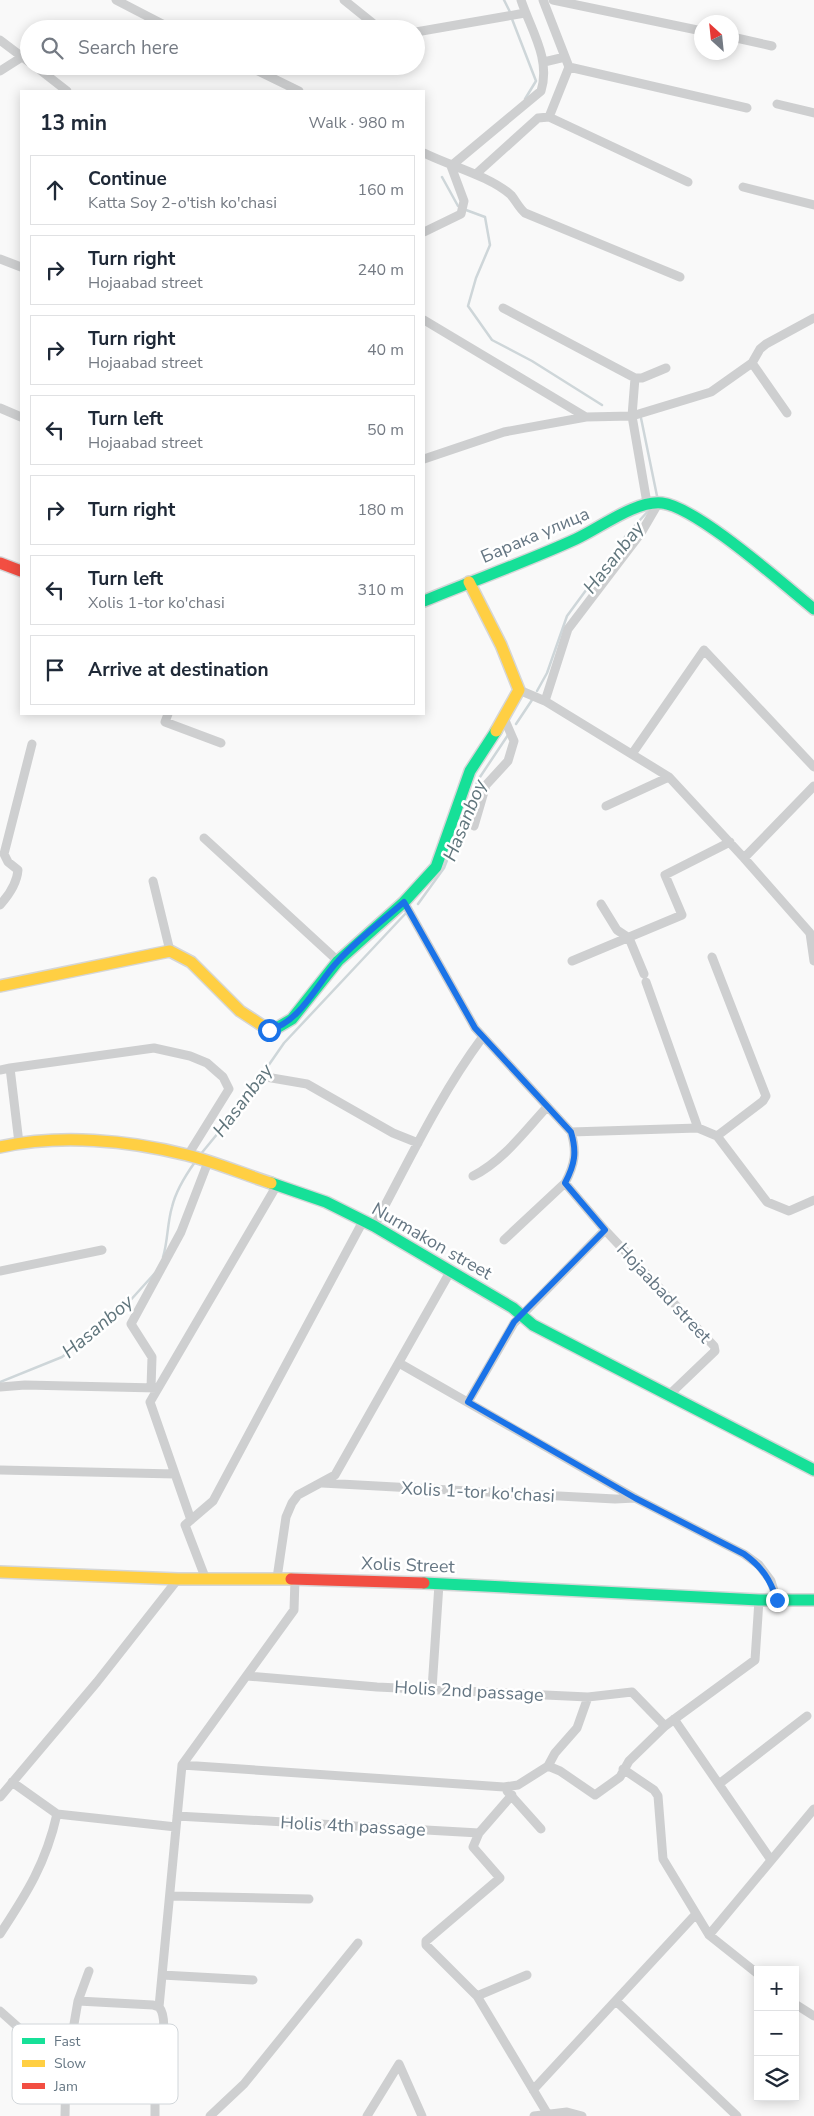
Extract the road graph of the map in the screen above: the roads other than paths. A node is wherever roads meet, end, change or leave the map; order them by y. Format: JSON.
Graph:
{"nodes":[{"id":1,"x":116,"y":0,"type":"edge"},
{"id":2,"x":344,"y":0,"type":"edge"},
{"id":3,"x":521,"y":0,"type":"edge"},
{"id":4,"x":543,"y":0,"type":"edge"},
{"id":5,"x":553,"y":0,"type":"edge"},
{"id":6,"x":525,"y":13,"type":"junction"},
{"id":7,"x":155,"y":20,"type":"edge"},
{"id":8,"x":369,"y":20,"type":"edge"},
{"id":9,"x":694,"y":29,"type":"edge"},
{"id":10,"x":425,"y":30,"type":"edge"},
{"id":11,"x":739,"y":39,"type":"edge"},
{"id":12,"x":0,"y":40,"type":"edge"},
{"id":13,"x":772,"y":46,"type":"dead end"},
{"id":14,"x":20,"y":55,"type":"edge"},
{"id":15,"x":566,"y":57,"type":"junction"},
{"id":16,"x":20,"y":61,"type":"edge"},
{"id":17,"x":544,"y":62,"type":"junction"},
{"id":18,"x":569,"y":66,"type":"junction"},
{"id":19,"x":0,"y":71,"type":"edge"},
{"id":20,"x":47,"y":75,"type":"edge"},
{"id":21,"x":266,"y":75,"type":"edge"},
{"id":22,"x":67,"y":90,"type":"edge"},
{"id":23,"x":297,"y":90,"type":"edge"},
{"id":24,"x":777,"y":104,"type":"dead end"},
{"id":25,"x":747,"y":108,"type":"dead end"},
{"id":26,"x":814,"y":113,"type":"edge"},
{"id":27,"x":549,"y":117,"type":"junction"},
{"id":28,"x":425,"y":153,"type":"edge"},
{"id":29,"x":451,"y":166,"type":"junction"},
{"id":30,"x":476,"y":174,"type":"junction"},
{"id":31,"x":688,"y":182,"type":"dead end"},
{"id":32,"x":743,"y":186,"type":"dead end"},
{"id":33,"x":814,"y":205,"type":"edge"},
{"id":34,"x":425,"y":232,"type":"edge"},
{"id":35,"x":0,"y":259,"type":"edge"},
{"id":36,"x":20,"y":267,"type":"edge"},
{"id":37,"x":680,"y":277,"type":"dead end"},
{"id":38,"x":503,"y":308,"type":"dead end"},
{"id":39,"x":814,"y":318,"type":"edge"},
{"id":40,"x":425,"y":321,"type":"edge"},
{"id":41,"x":752,"y":363,"type":"junction"},
{"id":42,"x":666,"y":368,"type":"dead end"},
{"id":43,"x":634,"y":378,"type":"junction"},
{"id":44,"x":0,"y":408,"type":"edge"},
{"id":45,"x":786,"y":413,"type":"dead end"},
{"id":46,"x":586,"y":416,"type":"junction"},
{"id":47,"x":632,"y":416,"type":"junction"},
{"id":48,"x":20,"y":417,"type":"edge"},
{"id":49,"x":425,"y":457,"type":"edge"},
{"id":50,"x":652,"y":503,"type":"junction"},
{"id":51,"x":0,"y":563,"type":"edge"},
{"id":52,"x":20,"y":571,"type":"edge"},
{"id":53,"x":469,"y":582,"type":"junction"},
{"id":54,"x":425,"y":601,"type":"edge"},
{"id":55,"x":814,"y":609,"type":"edge"},
{"id":56,"x":519,"y":690,"type":"junction"},
{"id":57,"x":545,"y":701,"type":"junction"},
{"id":58,"x":168,"y":715,"type":"edge"},
{"id":59,"x":504,"y":718,"type":"junction"},
{"id":60,"x":221,"y":743,"type":"dead end"},
{"id":61,"x":32,"y":744,"type":"dead end"},
{"id":62,"x":632,"y":754,"type":"junction"},
{"id":63,"x":814,"y":766,"type":"edge"},
{"id":64,"x":668,"y":777,"type":"junction"},
{"id":65,"x":814,"y":786,"type":"edge"},
{"id":66,"x":606,"y":806,"type":"dead end"},
{"id":67,"x":474,"y":826,"type":"dead end"},
{"id":68,"x":204,"y":838,"type":"dead end"},
{"id":69,"x":730,"y":842,"type":"junction"},
{"id":70,"x":744,"y":858,"type":"junction"},
{"id":71,"x":153,"y":881,"type":"dead end"},
{"id":72,"x":404,"y":902,"type":"junction"},
{"id":73,"x":601,"y":904,"type":"dead end"},
{"id":74,"x":0,"y":905,"type":"edge"},
{"id":75,"x":812,"y":932,"type":"edge"},
{"id":76,"x":629,"y":938,"type":"junction"},
{"id":77,"x":170,"y":951,"type":"junction"},
{"id":78,"x":712,"y":957,"type":"dead end"},
{"id":79,"x":338,"y":961,"type":"junction"},
{"id":80,"x":572,"y":961,"type":"dead end"},
{"id":81,"x":814,"y":961,"type":"edge"},
{"id":82,"x":0,"y":986,"type":"edge"},
{"id":83,"x":482,"y":1038,"type":"junction"},
{"id":84,"x":10,"y":1068,"type":"junction"},
{"id":85,"x":0,"y":1070,"type":"edge"},
{"id":86,"x":266,"y":1077,"type":"dead end"},
{"id":87,"x":547,"y":1107,"type":"junction"},
{"id":88,"x":698,"y":1128,"type":"junction"},
{"id":89,"x":571,"y":1132,"type":"junction"},
{"id":90,"x":717,"y":1136,"type":"junction"},
{"id":91,"x":19,"y":1143,"type":"junction"},
{"id":92,"x":418,"y":1143,"type":"junction"},
{"id":93,"x":0,"y":1147,"type":"edge"},
{"id":94,"x":188,"y":1154,"type":"junction"},
{"id":95,"x":208,"y":1162,"type":"junction"},
{"id":96,"x":473,"y":1176,"type":"dead end"},
{"id":97,"x":565,"y":1183,"type":"junction"},
{"id":98,"x":277,"y":1185,"type":"junction"},
{"id":99,"x":814,"y":1200,"type":"edge"},
{"id":100,"x":363,"y":1221,"type":"junction"},
{"id":101,"x":374,"y":1226,"type":"junction"},
{"id":102,"x":605,"y":1230,"type":"junction"},
{"id":103,"x":504,"y":1240,"type":"dead end"},
{"id":104,"x":102,"y":1250,"type":"dead end"},
{"id":105,"x":0,"y":1271,"type":"edge"},
{"id":106,"x":450,"y":1272,"type":"junction"},
{"id":107,"x":520,"y":1316,"type":"junction"},
{"id":108,"x":399,"y":1363,"type":"junction"},
{"id":109,"x":0,"y":1387,"type":"edge"},
{"id":110,"x":155,"y":1388,"type":"junction"},
{"id":111,"x":669,"y":1395,"type":"junction"},
{"id":112,"x":468,"y":1402,"type":"junction"},
{"id":113,"x":0,"y":1470,"type":"edge"},
{"id":114,"x":814,"y":1470,"type":"edge"},
{"id":115,"x":175,"y":1474,"type":"junction"},
{"id":116,"x":322,"y":1483,"type":"junction"},
{"id":117,"x":635,"y":1498,"type":"junction"},
{"id":118,"x":191,"y":1520,"type":"junction"},
{"id":119,"x":0,"y":1572,"type":"edge"},
{"id":120,"x":205,"y":1577,"type":"junction"},
{"id":121,"x":278,"y":1578,"type":"junction"},
{"id":122,"x":178,"y":1579,"type":"junction"},
{"id":123,"x":295,"y":1579,"type":"junction"},
{"id":124,"x":440,"y":1584,"type":"junction"},
{"id":125,"x":759,"y":1600,"type":"junction"},
{"id":126,"x":777,"y":1600,"type":"junction"},
{"id":127,"x":814,"y":1600,"type":"edge"},
{"id":128,"x":247,"y":1676,"type":"junction"},
{"id":129,"x":432,"y":1689,"type":"junction"},
{"id":130,"x":588,"y":1697,"type":"junction"},
{"id":131,"x":808,"y":1716,"type":"dead end"},
{"id":132,"x":674,"y":1719,"type":"junction"},
{"id":133,"x":665,"y":1726,"type":"junction"},
{"id":134,"x":182,"y":1765,"type":"junction"},
{"id":135,"x":548,"y":1766,"type":"junction"},
{"id":136,"x":623,"y":1769,"type":"junction"},
{"id":137,"x":12,"y":1782,"type":"junction"},
{"id":138,"x":719,"y":1784,"type":"junction"},
{"id":139,"x":504,"y":1787,"type":"junction"},
{"id":140,"x":512,"y":1795,"type":"junction"},
{"id":141,"x":0,"y":1798,"type":"edge"},
{"id":142,"x":814,"y":1809,"type":"edge"},
{"id":143,"x":57,"y":1814,"type":"junction"},
{"id":144,"x":178,"y":1816,"type":"junction"},
{"id":145,"x":176,"y":1827,"type":"junction"},
{"id":146,"x":541,"y":1829,"type":"dead end"},
{"id":147,"x":479,"y":1833,"type":"junction"},
{"id":148,"x":771,"y":1860,"type":"junction"},
{"id":149,"x":170,"y":1896,"type":"junction"},
{"id":150,"x":308,"y":1899,"type":"dead end"},
{"id":151,"x":695,"y":1915,"type":"junction"},
{"id":152,"x":0,"y":1934,"type":"edge"},
{"id":153,"x":709,"y":1935,"type":"junction"},
{"id":154,"x":358,"y":1943,"type":"dead end"},
{"id":155,"x":90,"y":1970,"type":"dead end"},
{"id":156,"x":754,"y":1971,"type":"edge"},
{"id":157,"x":162,"y":1975,"type":"junction"},
{"id":158,"x":527,"y":1975,"type":"dead end"},
{"id":159,"x":253,"y":1980,"type":"dead end"},
{"id":160,"x":477,"y":1996,"type":"junction"},
{"id":161,"x":616,"y":2000,"type":"junction"},
{"id":162,"x":78,"y":2001,"type":"junction"},
{"id":163,"x":159,"y":2007,"type":"junction"},
{"id":164,"x":799,"y":2007,"type":"edge"},
{"id":165,"x":0,"y":2011,"type":"edge"},
{"id":166,"x":814,"y":2016,"type":"edge"},
{"id":167,"x":15,"y":2024,"type":"edge"},
{"id":168,"x":74,"y":2024,"type":"edge"},
{"id":169,"x":164,"y":2024,"type":"edge"},
{"id":170,"x":533,"y":2090,"type":"junction"},
{"id":171,"x":547,"y":2113,"type":"junction"},
{"id":172,"x":210,"y":2116,"type":"edge"},
{"id":173,"x":367,"y":2116,"type":"edge"},
{"id":174,"x":422,"y":2116,"type":"edge"},
{"id":175,"x":534,"y":2116,"type":"edge"},
{"id":176,"x":582,"y":2116,"type":"edge"},
{"id":177,"x":737,"y":2116,"type":"edge"}],
"edges":[{"from":1,"to":7,"type":"street"},
{"from":2,"to":8,"type":"street"},
{"from":3,"to":6,"type":"street"},
{"from":4,"to":15,"type":"street"},
{"from":5,"to":9,"type":"street"},
{"from":6,"to":10,"type":"street"},
{"from":6,"to":17,"type":"street"},
{"from":11,"to":13,"type":"street"},
{"from":12,"to":14,"type":"street"},
{"from":15,"to":17,"type":"street"},
{"from":15,"to":18,"type":"street"},
{"from":16,"to":19,"type":"street"},
{"from":17,"to":29,"type":"street"},
{"from":18,"to":25,"type":"street"},
{"from":18,"to":27,"type":"street"},
{"from":20,"to":22,"type":"street"},
{"from":21,"to":23,"type":"street"},
{"from":24,"to":26,"type":"street"},
{"from":27,"to":30,"type":"street"},
{"from":27,"to":31,"type":"street"},
{"from":28,"to":29,"type":"street"},
{"from":29,"to":30,"type":"street"},
{"from":29,"to":34,"type":"street"},
{"from":30,"to":37,"type":"street"},
{"from":32,"to":33,"type":"street"},
{"from":35,"to":36,"type":"street"},
{"from":38,"to":43,"type":"street"},
{"from":39,"to":41,"type":"street"},
{"from":40,"to":46,"type":"street"},
{"from":41,"to":45,"type":"street"},
{"from":41,"to":47,"type":"street"},
{"from":42,"to":43,"type":"street"},
{"from":43,"to":47,"type":"street"},
{"from":44,"to":48,"type":"street"},
{"from":46,"to":47,"type":"street"},
{"from":46,"to":49,"type":"street"},
{"from":47,"to":50,"type":"street"},
{"from":50,"to":53,"type":"street","name":"Барака улица"},
{"from":50,"to":55,"type":"street"},
{"from":50,"to":57,"type":"street"},
{"from":51,"to":52,"type":"street"},
{"from":53,"to":54,"type":"street","name":"Барака улица"},
{"from":53,"to":56,"type":"street"},
{"from":56,"to":57,"type":"street"},
{"from":56,"to":59,"type":"street"},
{"from":57,"to":62,"type":"street"},
{"from":58,"to":60,"type":"street"},
{"from":59,"to":67,"type":"street"},
{"from":59,"to":72,"type":"street"},
{"from":61,"to":74,"type":"street"},
{"from":62,"to":63,"type":"street"},
{"from":62,"to":64,"type":"street"},
{"from":64,"to":66,"type":"street"},
{"from":64,"to":69,"type":"street"},
{"from":65,"to":70,"type":"street"},
{"from":68,"to":79,"type":"street"},
{"from":69,"to":70,"type":"street"},
{"from":69,"to":76,"type":"street"},
{"from":70,"to":75,"type":"street"},
{"from":71,"to":77,"type":"street"},
{"from":72,"to":79,"type":"street"},
{"from":72,"to":83,"type":"street"},
{"from":73,"to":76,"type":"street"},
{"from":75,"to":81,"type":"street"},
{"from":76,"to":80,"type":"street"},
{"from":76,"to":88,"type":"street"},
{"from":77,"to":79,"type":"street"},
{"from":77,"to":82,"type":"street"},
{"from":78,"to":90,"type":"street"},
{"from":83,"to":87,"type":"street"},
{"from":83,"to":92,"type":"street"},
{"from":84,"to":85,"type":"street"},
{"from":84,"to":91,"type":"street"},
{"from":84,"to":94,"type":"street"},
{"from":86,"to":92,"type":"street"},
{"from":87,"to":89,"type":"street"},
{"from":87,"to":96,"type":"street"},
{"from":88,"to":89,"type":"street"},
{"from":88,"to":90,"type":"street"},
{"from":89,"to":97,"type":"street"},
{"from":90,"to":99,"type":"street"},
{"from":91,"to":93,"type":"street","name":"Nurmakon street"},
{"from":91,"to":94,"type":"street","name":"Nurmakon street"},
{"from":92,"to":101,"type":"street"},
{"from":94,"to":95,"type":"street","name":"Nurmakon street"},
{"from":95,"to":98,"type":"street","name":"Nurmakon street"},
{"from":95,"to":110,"type":"street"},
{"from":97,"to":102,"type":"street","name":"Hojaabad street"},
{"from":97,"to":103,"type":"street"},
{"from":98,"to":100,"type":"street","name":"Nurmakon street"},
{"from":98,"to":110,"type":"street"},
{"from":100,"to":101,"type":"street","name":"Nurmakon street"},
{"from":100,"to":118,"type":"street"},
{"from":101,"to":106,"type":"street","name":"Nurmakon street"},
{"from":102,"to":107,"type":"street"},
{"from":102,"to":111,"type":"street","name":"Hojaabad street"},
{"from":104,"to":105,"type":"street"},
{"from":106,"to":107,"type":"street","name":"Nurmakon street"},
{"from":106,"to":108,"type":"street"},
{"from":107,"to":111,"type":"street","name":"Nurmakon street"},
{"from":107,"to":112,"type":"street"},
{"from":108,"to":112,"type":"street","name":"Xolis 1-tor ko'chasi"},
{"from":108,"to":116,"type":"street"},
{"from":109,"to":110,"type":"street"},
{"from":110,"to":115,"type":"street"},
{"from":111,"to":114,"type":"street","name":"Nurmakon street"},
{"from":112,"to":117,"type":"street","name":"Xolis 1-tor ko'chasi"},
{"from":113,"to":115,"type":"street"},
{"from":115,"to":118,"type":"street"},
{"from":116,"to":117,"type":"street","name":"Xolis 1-tor ko'chasi"},
{"from":116,"to":121,"type":"street"},
{"from":117,"to":126,"type":"street","name":"Xolis 1-tor ko'chasi"},
{"from":118,"to":120,"type":"street"},
{"from":119,"to":122,"type":"street","name":"Xolis Street"},
{"from":120,"to":121,"type":"street","name":"Xolis Street"},
{"from":120,"to":122,"type":"street","name":"Xolis Street"},
{"from":121,"to":123,"type":"street","name":"Xolis Street"},
{"from":122,"to":137,"type":"street"},
{"from":123,"to":124,"type":"street","name":"Xolis Street"},
{"from":123,"to":128,"type":"street"},
{"from":124,"to":125,"type":"street","name":"Xolis Street"},
{"from":124,"to":129,"type":"street"},
{"from":125,"to":126,"type":"street","name":"Xolis Street"},
{"from":125,"to":132,"type":"street"},
{"from":126,"to":127,"type":"street","name":"Xolis Street"},
{"from":128,"to":129,"type":"street","name":"Holis 2nd passage"},
{"from":128,"to":134,"type":"street"},
{"from":129,"to":130,"type":"street","name":"Holis 2nd passage"},
{"from":130,"to":133,"type":"street","name":"Holis 2nd passage"},
{"from":130,"to":135,"type":"street"},
{"from":131,"to":138,"type":"street"},
{"from":132,"to":133,"type":"street"},
{"from":132,"to":138,"type":"street"},
{"from":133,"to":136,"type":"street"},
{"from":134,"to":139,"type":"street"},
{"from":134,"to":144,"type":"street"},
{"from":135,"to":136,"type":"street"},
{"from":135,"to":139,"type":"street"},
{"from":136,"to":151,"type":"street"},
{"from":137,"to":141,"type":"street"},
{"from":137,"to":143,"type":"street"},
{"from":138,"to":148,"type":"street"},
{"from":139,"to":140,"type":"street"},
{"from":140,"to":146,"type":"street"},
{"from":140,"to":147,"type":"street"},
{"from":142,"to":148,"type":"street"},
{"from":143,"to":145,"type":"street"},
{"from":143,"to":152,"type":"street"},
{"from":144,"to":145,"type":"street"},
{"from":144,"to":147,"type":"street","name":"Holis 4th passage"},
{"from":145,"to":149,"type":"street"},
{"from":147,"to":160,"type":"street"},
{"from":148,"to":153,"type":"street"},
{"from":149,"to":150,"type":"street"},
{"from":149,"to":157,"type":"street"},
{"from":151,"to":153,"type":"street"},
{"from":151,"to":161,"type":"street"},
{"from":153,"to":156,"type":"street"},
{"from":154,"to":172,"type":"street"},
{"from":155,"to":162,"type":"street"},
{"from":157,"to":159,"type":"street"},
{"from":157,"to":163,"type":"street"},
{"from":158,"to":160,"type":"street"},
{"from":160,"to":170,"type":"street"},
{"from":161,"to":170,"type":"street"},
{"from":161,"to":177,"type":"street"},
{"from":162,"to":163,"type":"street"},
{"from":162,"to":168,"type":"street"},
{"from":163,"to":169,"type":"street"},
{"from":164,"to":166,"type":"street"},
{"from":165,"to":167,"type":"street"},
{"from":170,"to":171,"type":"street"},
{"from":171,"to":175,"type":"street"},
{"from":171,"to":176,"type":"street"},
{"from":173,"to":174,"type":"street"}]}
